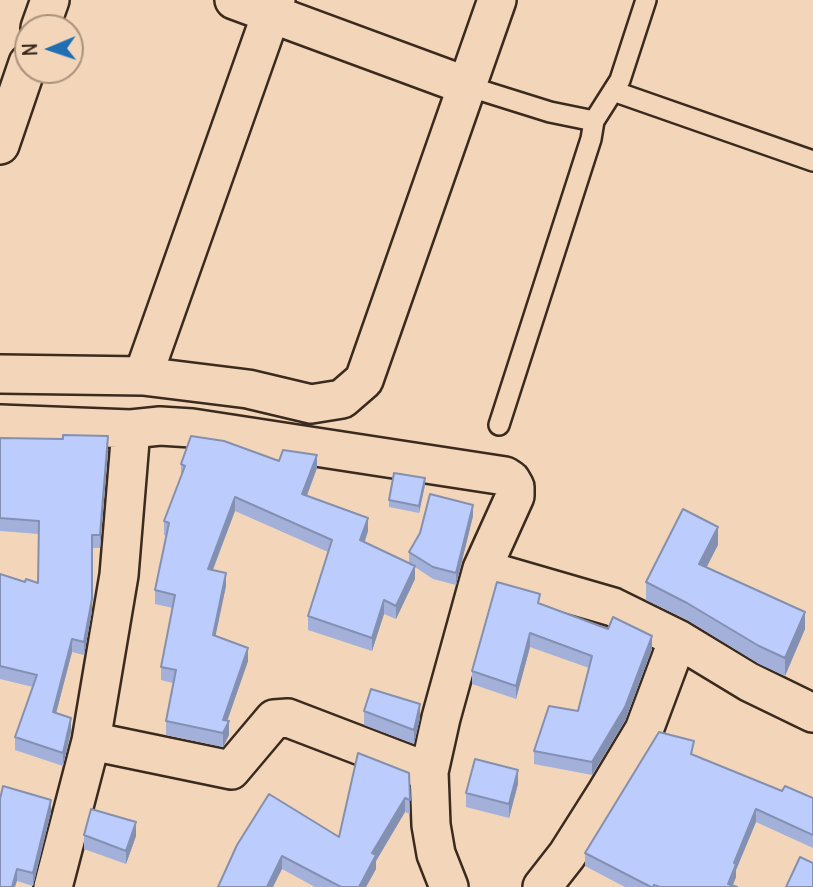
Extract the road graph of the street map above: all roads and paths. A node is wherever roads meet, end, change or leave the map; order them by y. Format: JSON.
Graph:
{"nodes":[{"id":1,"x":234,"y":0,"type":"edge"},
{"id":2,"x":497,"y":0,"type":"edge"},
{"id":3,"x":646,"y":0,"type":"edge"},
{"id":4,"x":273,"y":7,"type":"edge"},
{"id":5,"x":21,"y":84,"type":"edge"},
{"id":6,"x":467,"y":86,"type":"junction"},
{"id":7,"x":613,"y":91,"type":"junction"},
{"id":8,"x":594,"y":121,"type":"junction"},
{"id":9,"x":0,"y":145,"type":"edge"},
{"id":10,"x":813,"y":161,"type":"edge"},
{"id":11,"x":0,"y":374,"type":"edge"},
{"id":12,"x":143,"y":376,"type":"junction"},
{"id":13,"x":0,"y":424,"type":"edge"},
{"id":14,"x":499,"y":425,"type":"dead end"},
{"id":15,"x":131,"y":429,"type":"junction"},
{"id":16,"x":482,"y":569,"type":"junction"},
{"id":17,"x":678,"y":639,"type":"junction"},
{"id":18,"x":813,"y":713,"type":"edge"},
{"id":19,"x":92,"y":741,"type":"junction"},
{"id":20,"x":429,"y":772,"type":"junction"},
{"id":21,"x":53,"y":887,"type":"edge"},
{"id":22,"x":449,"y":887,"type":"edge"},
{"id":23,"x":542,"y":887,"type":"edge"}],
"edges":[{"from":1,"to":4,"type":"street"},
{"from":2,"to":6,"type":"street"},
{"from":3,"to":7,"type":"lane"},
{"from":4,"to":6,"type":"street"},
{"from":4,"to":12,"type":"street"},
{"from":5,"to":9,"type":"street"},
{"from":6,"to":8,"type":"lane"},
{"from":6,"to":12,"type":"street"},
{"from":7,"to":8,"type":"lane"},
{"from":7,"to":10,"type":"lane"},
{"from":8,"to":14,"type":"lane"},
{"from":11,"to":12,"type":"street"},
{"from":13,"to":15,"type":"street"},
{"from":15,"to":16,"type":"street"},
{"from":15,"to":19,"type":"street"},
{"from":16,"to":17,"type":"street"},
{"from":16,"to":20,"type":"street"},
{"from":17,"to":18,"type":"street"},
{"from":17,"to":23,"type":"street"},
{"from":19,"to":20,"type":"street"},
{"from":19,"to":21,"type":"street"},
{"from":20,"to":22,"type":"street"}]}
